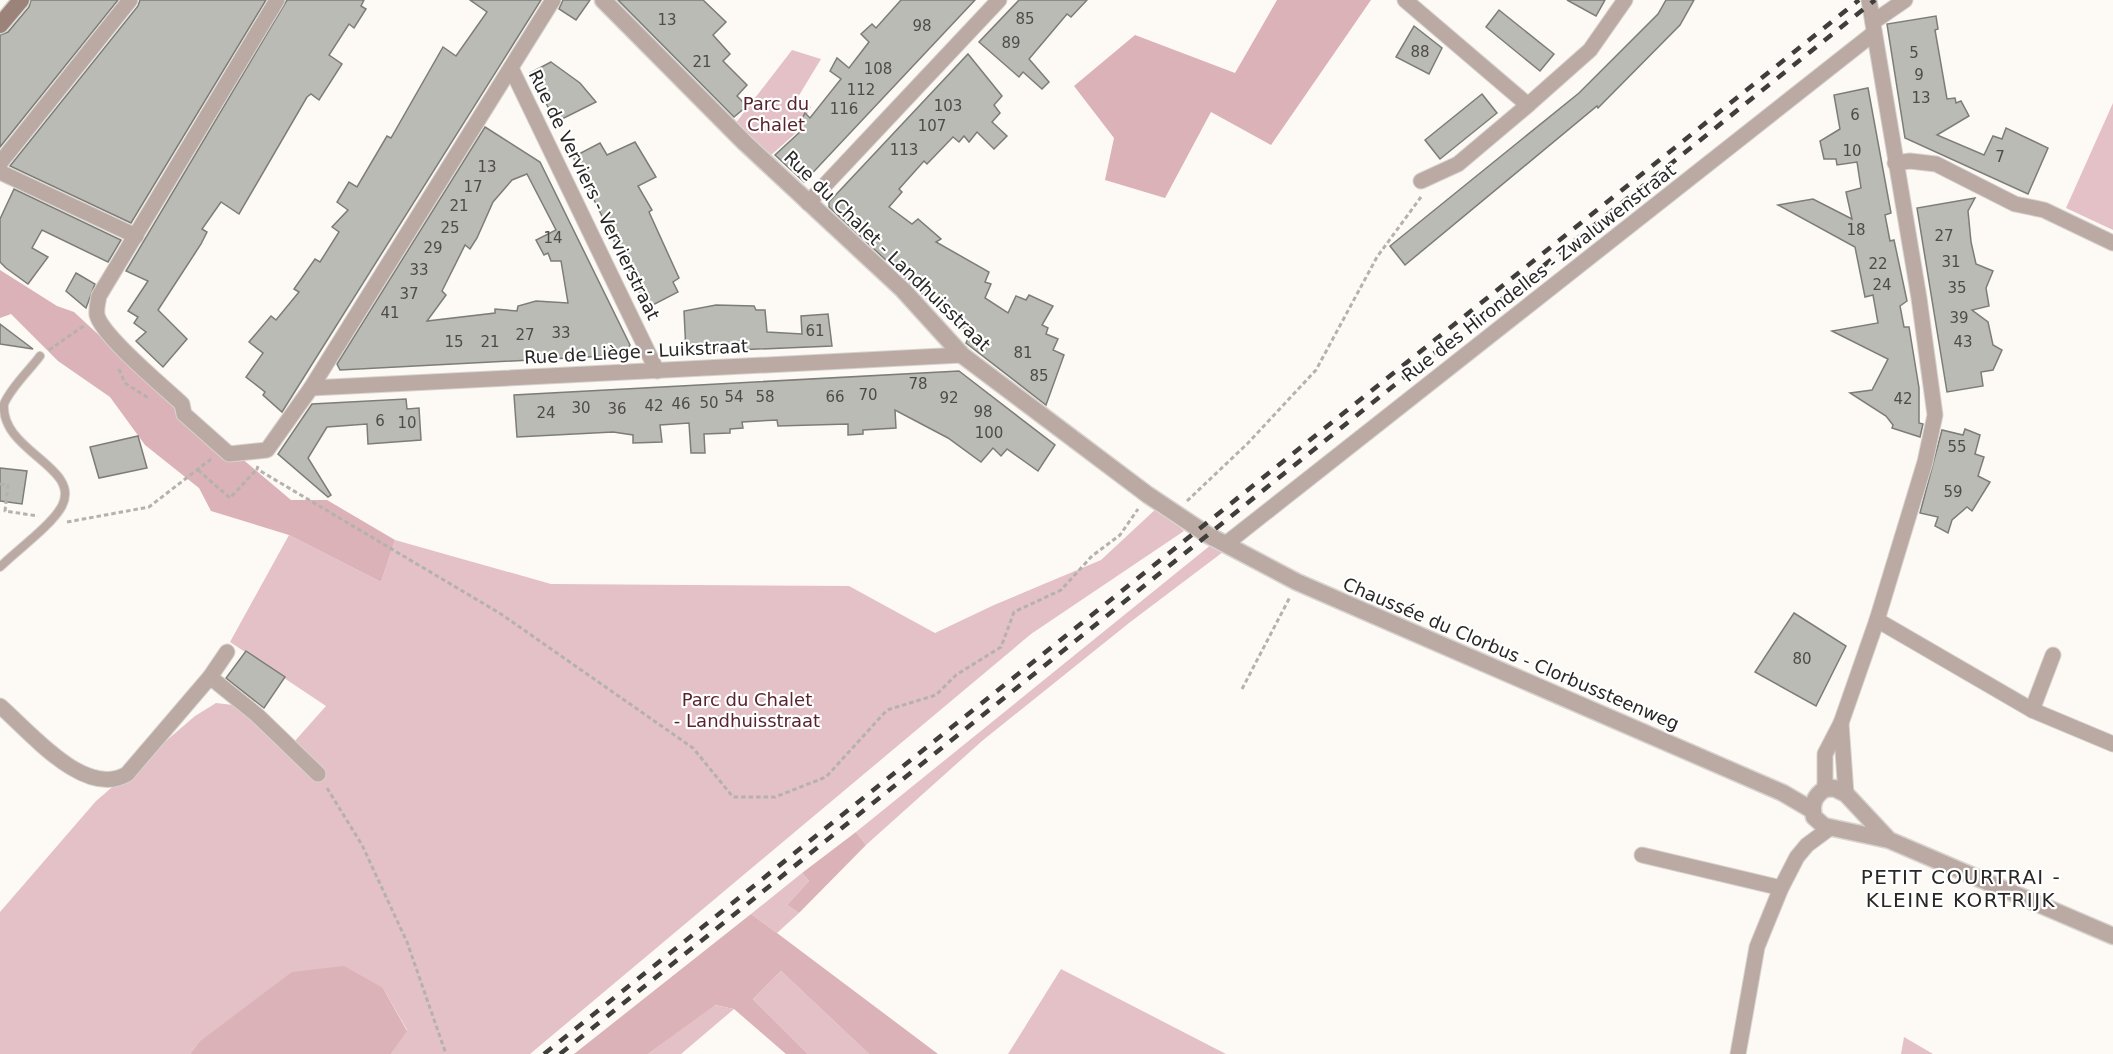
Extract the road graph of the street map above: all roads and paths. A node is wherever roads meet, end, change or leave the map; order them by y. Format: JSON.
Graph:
{"nodes":[{"id":1,"x":21,"y":0,"type":"edge"},
{"id":2,"x":130,"y":0,"type":"edge"},
{"id":3,"x":277,"y":0,"type":"edge"},
{"id":4,"x":553,"y":0,"type":"edge"},
{"id":5,"x":603,"y":0,"type":"edge"},
{"id":6,"x":999,"y":0,"type":"edge"},
{"id":7,"x":1625,"y":0,"type":"edge"},
{"id":8,"x":1869,"y":0,"type":"edge"},
{"id":9,"x":1905,"y":0,"type":"edge"},
{"id":10,"x":1414,"y":3,"type":"edge"},
{"id":11,"x":0,"y":25,"type":"edge"},
{"id":12,"x":1874,"y":27,"type":"junction"},
{"id":13,"x":511,"y":68,"type":"junction"},
{"id":14,"x":1528,"y":105,"type":"junction"},
{"id":15,"x":0,"y":163,"type":"edge"},
{"id":16,"x":1895,"y":163,"type":"junction"},
{"id":17,"x":0,"y":172,"type":"edge"},
{"id":18,"x":1421,"y":181,"type":"joint"},
{"id":19,"x":808,"y":203,"type":"junction"},
{"id":20,"x":136,"y":236,"type":"junction"},
{"id":21,"x":2113,"y":243,"type":"edge"},
{"id":22,"x":97,"y":316,"type":"junction"},
{"id":23,"x":962,"y":355,"type":"junction"},
{"id":24,"x":40,"y":356,"type":"joint"},
{"id":25,"x":657,"y":371,"type":"junction"},
{"id":26,"x":311,"y":388,"type":"junction"},
{"id":27,"x":223,"y":448,"type":"junction"},
{"id":28,"x":267,"y":450,"type":"junction"},
{"id":29,"x":257,"y":469,"type":"junction"},
{"id":30,"x":197,"y":470,"type":"junction"},
{"id":31,"x":0,"y":484,"type":"edge"},
{"id":32,"x":1148,"y":495,"type":"junction"},
{"id":33,"x":1174,"y":513,"type":"junction"},
{"id":34,"x":51,"y":519,"type":"junction"},
{"id":35,"x":1227,"y":543,"type":"junction"},
{"id":36,"x":0,"y":567,"type":"edge"},
{"id":37,"x":1297,"y":582,"type":"junction"},
{"id":38,"x":1877,"y":620,"type":"junction"},
{"id":39,"x":227,"y":652,"type":"dead end"},
{"id":40,"x":2053,"y":655,"type":"dead end"},
{"id":41,"x":210,"y":677,"type":"junction"},
{"id":42,"x":1242,"y":689,"type":"dead end"},
{"id":43,"x":0,"y":706,"type":"edge"},
{"id":44,"x":2032,"y":710,"type":"junction"},
{"id":45,"x":1841,"y":723,"type":"junction"},
{"id":46,"x":2113,"y":744,"type":"edge"},
{"id":47,"x":318,"y":774,"type":"joint"},
{"id":48,"x":1822,"y":791,"type":"junction"},
{"id":49,"x":1783,"y":793,"type":"junction"},
{"id":50,"x":1848,"y":798,"type":"junction"},
{"id":51,"x":1813,"y":813,"type":"junction"},
{"id":52,"x":1834,"y":827,"type":"junction"},
{"id":53,"x":1888,"y":840,"type":"junction"},
{"id":54,"x":1807,"y":845,"type":"junction"},
{"id":55,"x":1642,"y":855,"type":"dead end"},
{"id":56,"x":1781,"y":888,"type":"junction"},
{"id":57,"x":2113,"y":936,"type":"edge"},
{"id":58,"x":446,"y":1054,"type":"edge"},
{"id":59,"x":1738,"y":1054,"type":"edge"}],
"edges":[{"from":1,"to":11,"type":"main road"},
{"from":2,"to":15,"type":"street"},
{"from":3,"to":20,"type":"street"},
{"from":4,"to":13,"type":"street"},
{"from":5,"to":19,"type":"street","name":"Rue du Chalet - Landhuisstraat"},
{"from":6,"to":19,"type":"street"},
{"from":7,"to":14,"type":"street"},
{"from":8,"to":12,"type":"street"},
{"from":9,"to":12,"type":"street","name":"Rue des Hirondelles - Zwaluwenstraat"},
{"from":10,"to":14,"type":"street"},
{"from":12,"to":16,"type":"street"},
{"from":12,"to":35,"type":"street","name":"Rue des Hirondelles - Zwaluwenstraat"},
{"from":13,"to":25,"type":"street","name":"Rue de Verviers - Vervierstraat"},
{"from":13,"to":26,"type":"street"},
{"from":14,"to":18,"type":"street"},
{"from":16,"to":21,"type":"street"},
{"from":16,"to":38,"type":"street"},
{"from":17,"to":20,"type":"street"},
{"from":18,"to":33,"type":"path"},
{"from":19,"to":23,"type":"street","name":"Rue du Chalet - Landhuisstraat"},
{"from":20,"to":22,"type":"street"},
{"from":22,"to":24,"type":"path"},
{"from":22,"to":27,"type":"street"},
{"from":23,"to":25,"type":"street","name":"Rue de Liège - Luikstraat"},
{"from":23,"to":32,"type":"street","name":"Rue du Chalet - Landhuisstraat"},
{"from":24,"to":34,"type":"lane"},
{"from":25,"to":26,"type":"street","name":"Rue de Liège - Luikstraat"},
{"from":26,"to":28,"type":"street"},
{"from":27,"to":28,"type":"street"},
{"from":27,"to":30,"type":"path"},
{"from":28,"to":29,"type":"path"},
{"from":29,"to":30,"type":"path"},
{"from":29,"to":32,"type":"path"},
{"from":30,"to":34,"type":"path"},
{"from":31,"to":34,"type":"path"},
{"from":32,"to":33,"type":"street","name":"Rue du Chalet - Landhuisstraat"},
{"from":33,"to":35,"type":"street","name":"Rue du Chalet - Landhuisstraat"},
{"from":34,"to":36,"type":"lane"},
{"from":35,"to":37,"type":"street","name":"Chaussée du Clorbus - Clorbussteenweg"},
{"from":37,"to":42,"type":"path"},
{"from":37,"to":49,"type":"street","name":"Chaussée du Clorbus - Clorbussteenweg"},
{"from":38,"to":44,"type":"street"},
{"from":38,"to":45,"type":"street"},
{"from":39,"to":41,"type":"street"},
{"from":40,"to":44,"type":"street"},
{"from":41,"to":43,"type":"street"},
{"from":41,"to":47,"type":"street"},
{"from":44,"to":46,"type":"street"},
{"from":45,"to":48,"type":"street"},
{"from":45,"to":50,"type":"street"},
{"from":47,"to":58,"type":"path"},
{"from":48,"to":49,"type":"street","name":"Chaussée du Clorbus - Clorbussteenweg"},
{"from":48,"to":50,"type":"street","name":"Chaussée du Clorbus - Clorbussteenweg"},
{"from":48,"to":51,"type":"street"},
{"from":49,"to":51,"type":"street","name":"Chaussée du Clorbus - Clorbussteenweg"},
{"from":50,"to":52,"type":"street"},
{"from":50,"to":53,"type":"street","name":"Chaussée du Clorbus - Clorbussteenweg"},
{"from":51,"to":52,"type":"street","name":"Chaussée du Clorbus - Clorbussteenweg"},
{"from":51,"to":54,"type":"street"},
{"from":52,"to":53,"type":"street","name":"Chaussée du Clorbus - Clorbussteenweg"},
{"from":52,"to":54,"type":"street"},
{"from":53,"to":57,"type":"street","name":"Chaussée du Clorbus - Clorbussteenweg"},
{"from":54,"to":56,"type":"street"},
{"from":55,"to":56,"type":"street"},
{"from":56,"to":59,"type":"street"}]}
